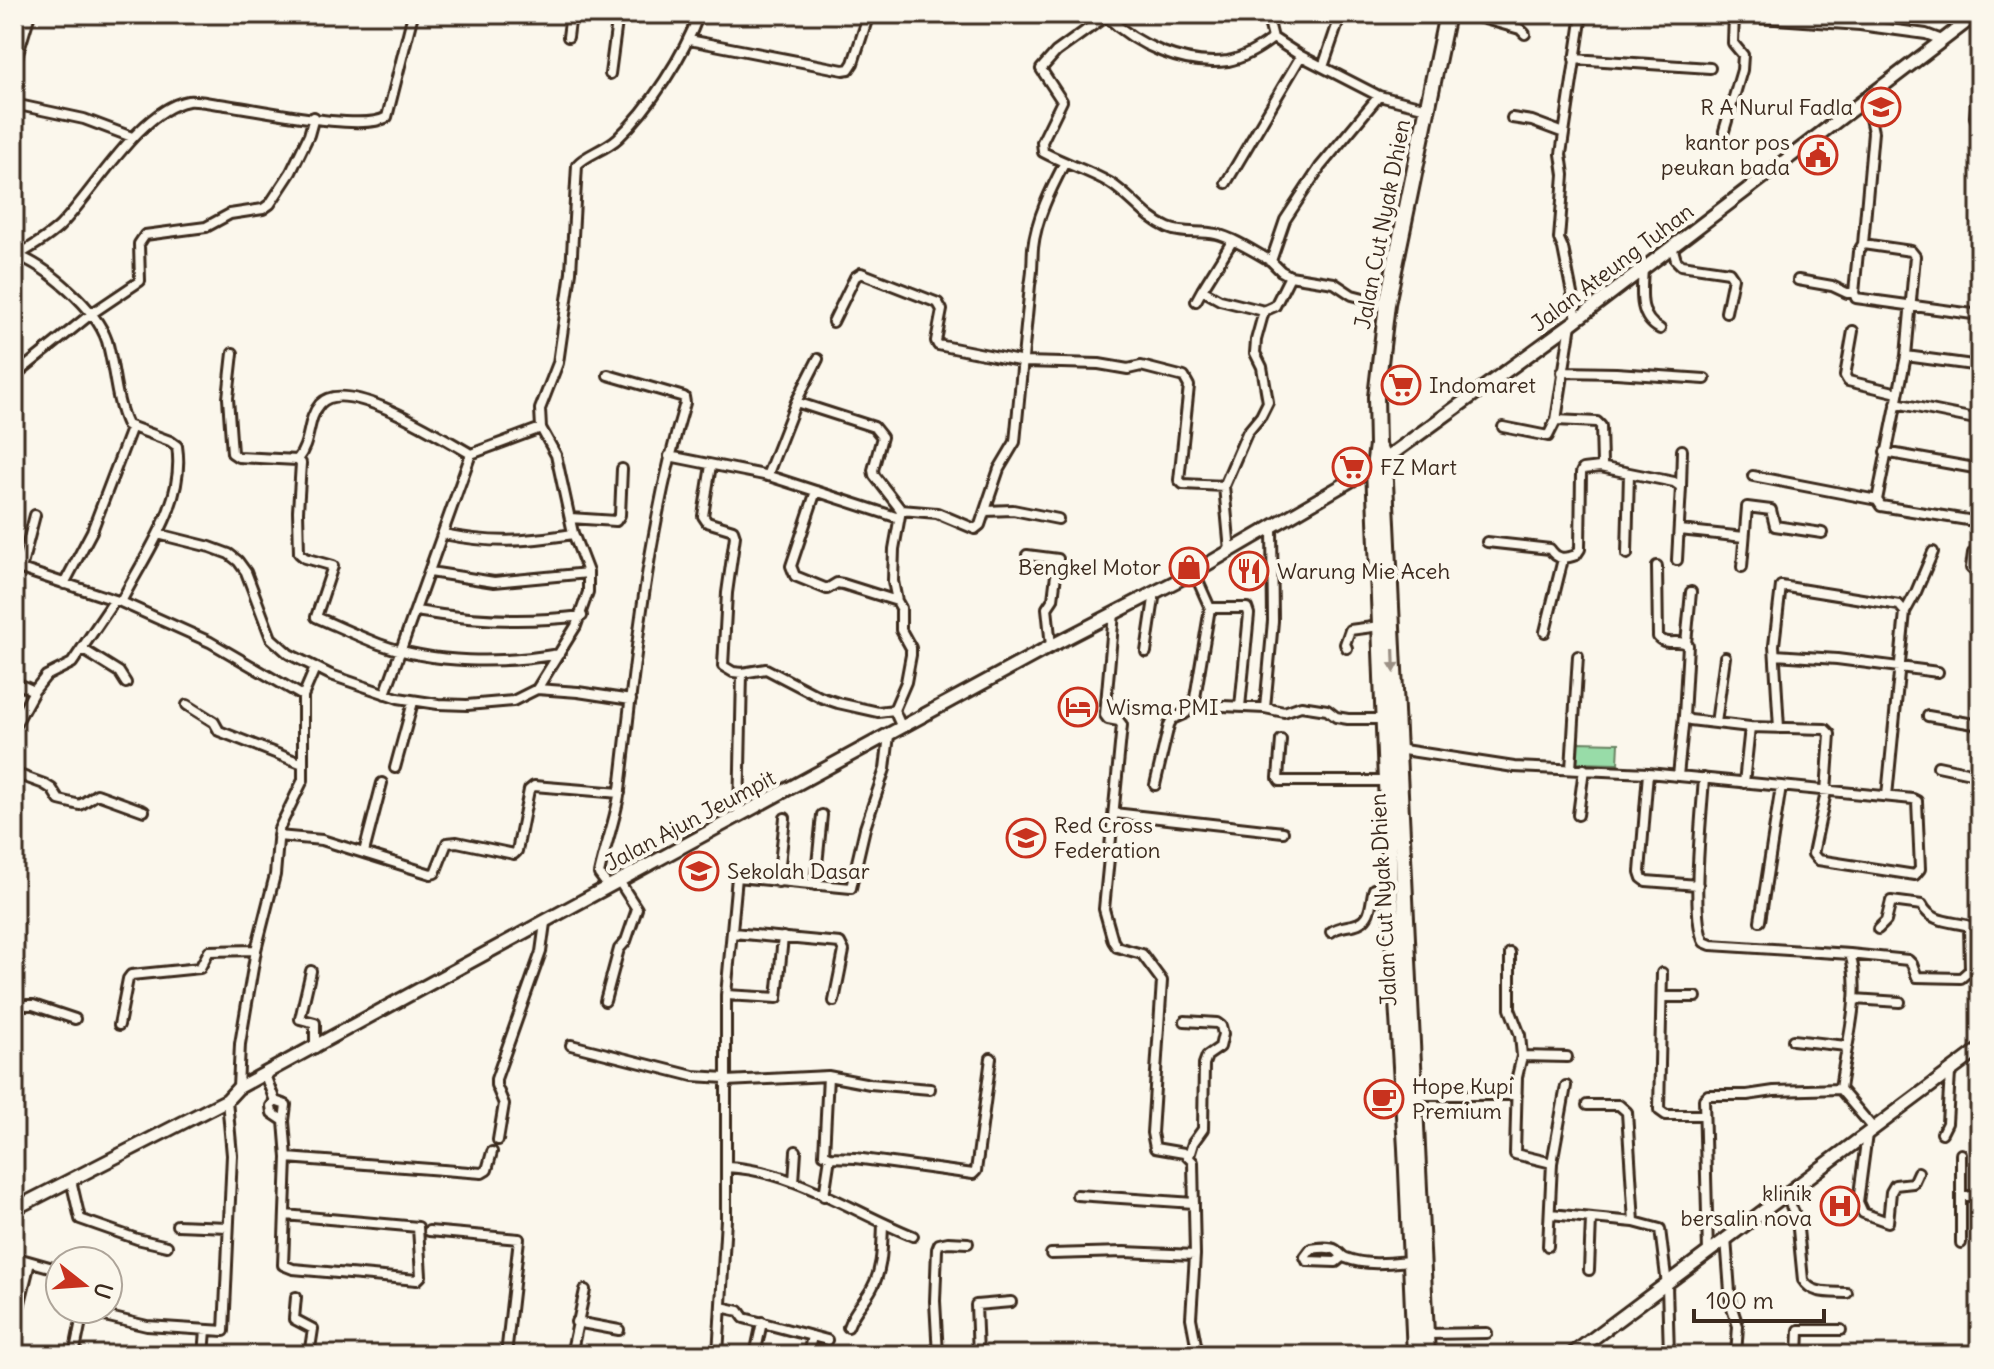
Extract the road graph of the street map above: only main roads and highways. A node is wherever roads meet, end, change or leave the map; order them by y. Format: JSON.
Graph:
{"nodes":[{"id":1,"x":1447,"y":14,"type":"edge"},
{"id":2,"x":1379,"y":464,"type":"junction"},
{"id":3,"x":1391,"y":749,"type":"junction"},
{"id":4,"x":1415,"y":1355,"type":"edge"},
{"id":5,"x":1427,"y":1355,"type":"edge"}],
"edges":[{"from":1,"to":2,"type":"highway","name":"Jalan Cut Nyak Dhien"},
{"from":2,"to":3,"type":"highway","name":"Jalan Cut Nyak Dhien","one_way":true},
{"from":2,"to":3,"type":"highway","name":"Jalan Cut Nyak Dhien"},
{"from":3,"to":4,"type":"highway","name":"Jalan Cut Nyak Dhien"},
{"from":3,"to":5,"type":"highway","name":"Jalan Cut Nyak Dhien"}]}
